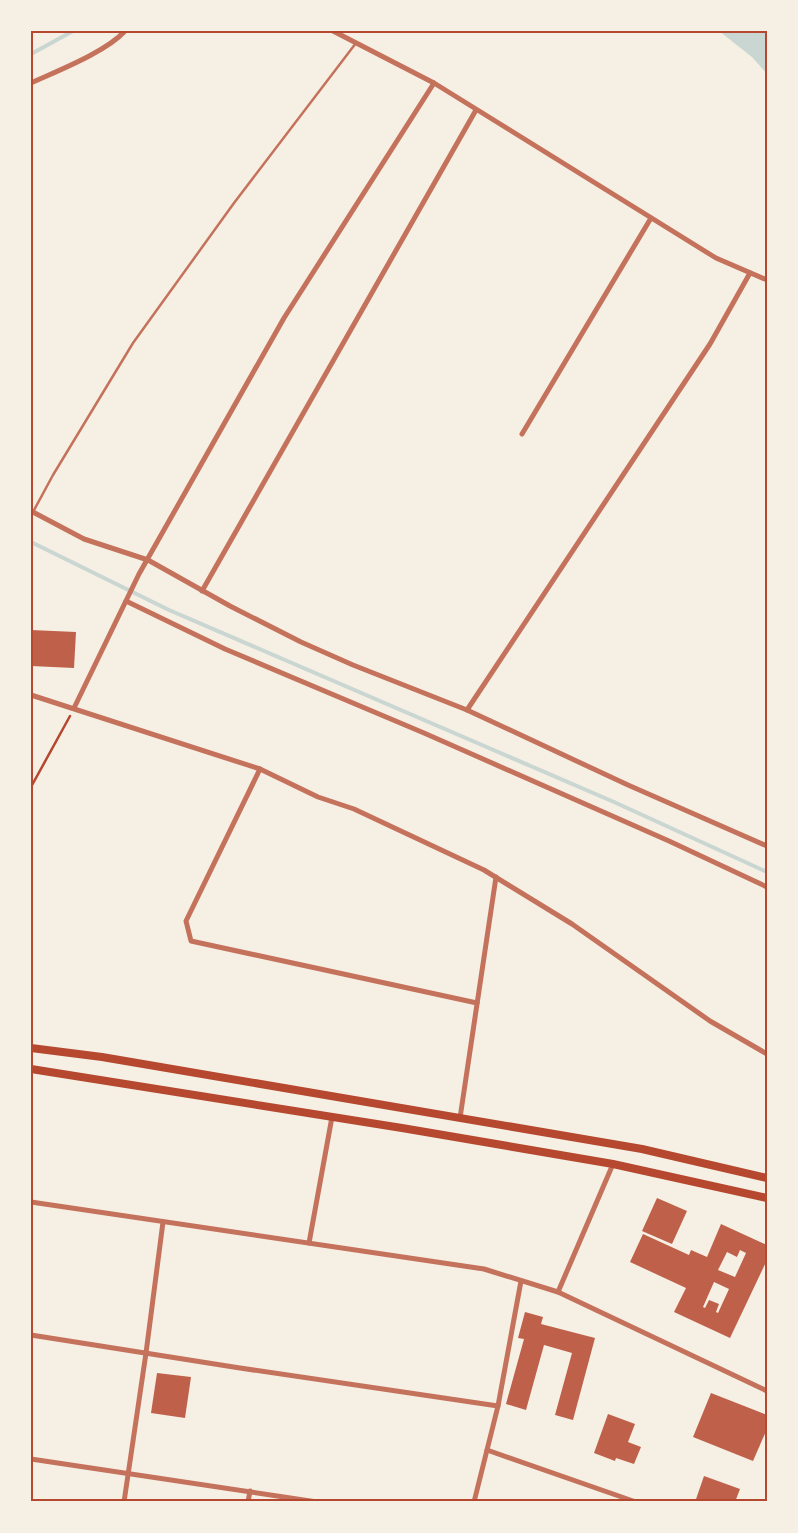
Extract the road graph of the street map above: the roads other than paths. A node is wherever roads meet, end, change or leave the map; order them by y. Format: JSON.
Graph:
{"nodes":[{"id":1,"x":124,"y":31,"type":"edge"},
{"id":2,"x":333,"y":31,"type":"edge"},
{"id":3,"x":356,"y":43,"type":"junction"},
{"id":4,"x":31,"y":83,"type":"edge"},
{"id":5,"x":434,"y":83,"type":"junction"},
{"id":6,"x":476,"y":110,"type":"junction"},
{"id":7,"x":651,"y":218,"type":"junction"},
{"id":8,"x":750,"y":273,"type":"junction"},
{"id":9,"x":767,"y":280,"type":"edge"},
{"id":10,"x":522,"y":434,"type":"dead end"},
{"id":11,"x":32,"y":511,"type":"edge"},
{"id":12,"x":148,"y":560,"type":"junction"},
{"id":13,"x":202,"y":591,"type":"junction"},
{"id":14,"x":128,"y":599,"type":"junction"},
{"id":15,"x":31,"y":694,"type":"edge"},
{"id":16,"x":74,"y":708,"type":"junction"},
{"id":17,"x":467,"y":710,"type":"junction"},
{"id":18,"x":260,"y":769,"type":"junction"},
{"id":19,"x":767,"y":846,"type":"edge"},
{"id":20,"x":496,"y":877,"type":"junction"},
{"id":21,"x":767,"y":887,"type":"edge"},
{"id":22,"x":477,"y":1002,"type":"junction"},
{"id":23,"x":31,"y":1048,"type":"edge"},
{"id":24,"x":767,"y":1054,"type":"edge"},
{"id":25,"x":31,"y":1069,"type":"edge"},
{"id":26,"x":332,"y":1117,"type":"junction"},
{"id":27,"x":460,"y":1118,"type":"junction"},
{"id":28,"x":613,"y":1164,"type":"junction"},
{"id":29,"x":767,"y":1178,"type":"edge"},
{"id":30,"x":767,"y":1198,"type":"edge"},
{"id":31,"x":31,"y":1202,"type":"edge"},
{"id":32,"x":163,"y":1222,"type":"junction"},
{"id":33,"x":309,"y":1243,"type":"junction"},
{"id":34,"x":520,"y":1281,"type":"junction"},
{"id":35,"x":558,"y":1292,"type":"junction"},
{"id":36,"x":31,"y":1335,"type":"edge"},
{"id":37,"x":146,"y":1353,"type":"junction"},
{"id":38,"x":767,"y":1392,"type":"edge"},
{"id":39,"x":498,"y":1406,"type":"junction"},
{"id":40,"x":487,"y":1450,"type":"junction"},
{"id":41,"x":31,"y":1458,"type":"edge"},
{"id":42,"x":129,"y":1473,"type":"junction"},
{"id":43,"x":250,"y":1491,"type":"junction"},
{"id":44,"x":621,"y":1499,"type":"edge"},
{"id":45,"x":124,"y":1502,"type":"edge"},
{"id":46,"x":248,"y":1502,"type":"edge"},
{"id":47,"x":317,"y":1502,"type":"edge"},
{"id":48,"x":474,"y":1502,"type":"edge"},
{"id":49,"x":636,"y":1502,"type":"edge"}],
"edges":[{"from":1,"to":4,"type":"street"},
{"from":2,"to":3,"type":"street"},
{"from":3,"to":5,"type":"street"},
{"from":3,"to":11,"type":"lane"},
{"from":5,"to":6,"type":"street"},
{"from":5,"to":12,"type":"street"},
{"from":6,"to":7,"type":"street"},
{"from":6,"to":13,"type":"street"},
{"from":7,"to":8,"type":"street"},
{"from":7,"to":10,"type":"street"},
{"from":8,"to":9,"type":"street"},
{"from":8,"to":17,"type":"street"},
{"from":11,"to":12,"type":"street"},
{"from":12,"to":13,"type":"street"},
{"from":12,"to":14,"type":"street"},
{"from":13,"to":17,"type":"street"},
{"from":14,"to":16,"type":"street"},
{"from":14,"to":21,"type":"street"},
{"from":15,"to":16,"type":"street"},
{"from":16,"to":18,"type":"street"},
{"from":17,"to":19,"type":"street"},
{"from":18,"to":20,"type":"street"},
{"from":18,"to":22,"type":"street"},
{"from":20,"to":22,"type":"street"},
{"from":20,"to":24,"type":"street"},
{"from":22,"to":27,"type":"street"},
{"from":23,"to":27,"type":"main road"},
{"from":25,"to":26,"type":"main road"},
{"from":26,"to":28,"type":"main road"},
{"from":26,"to":33,"type":"street"},
{"from":27,"to":29,"type":"main road"},
{"from":28,"to":30,"type":"main road"},
{"from":28,"to":35,"type":"street"},
{"from":31,"to":32,"type":"street"},
{"from":32,"to":33,"type":"street"},
{"from":32,"to":37,"type":"street"},
{"from":33,"to":34,"type":"street"},
{"from":34,"to":35,"type":"street"},
{"from":34,"to":39,"type":"street"},
{"from":35,"to":38,"type":"street"},
{"from":36,"to":37,"type":"street"},
{"from":37,"to":39,"type":"street"},
{"from":37,"to":42,"type":"street"},
{"from":39,"to":40,"type":"street"},
{"from":40,"to":44,"type":"street"},
{"from":40,"to":48,"type":"street"},
{"from":41,"to":42,"type":"street"},
{"from":42,"to":43,"type":"street"},
{"from":42,"to":45,"type":"street"},
{"from":43,"to":46,"type":"street"},
{"from":43,"to":47,"type":"street"},
{"from":44,"to":49,"type":"street"}]}
